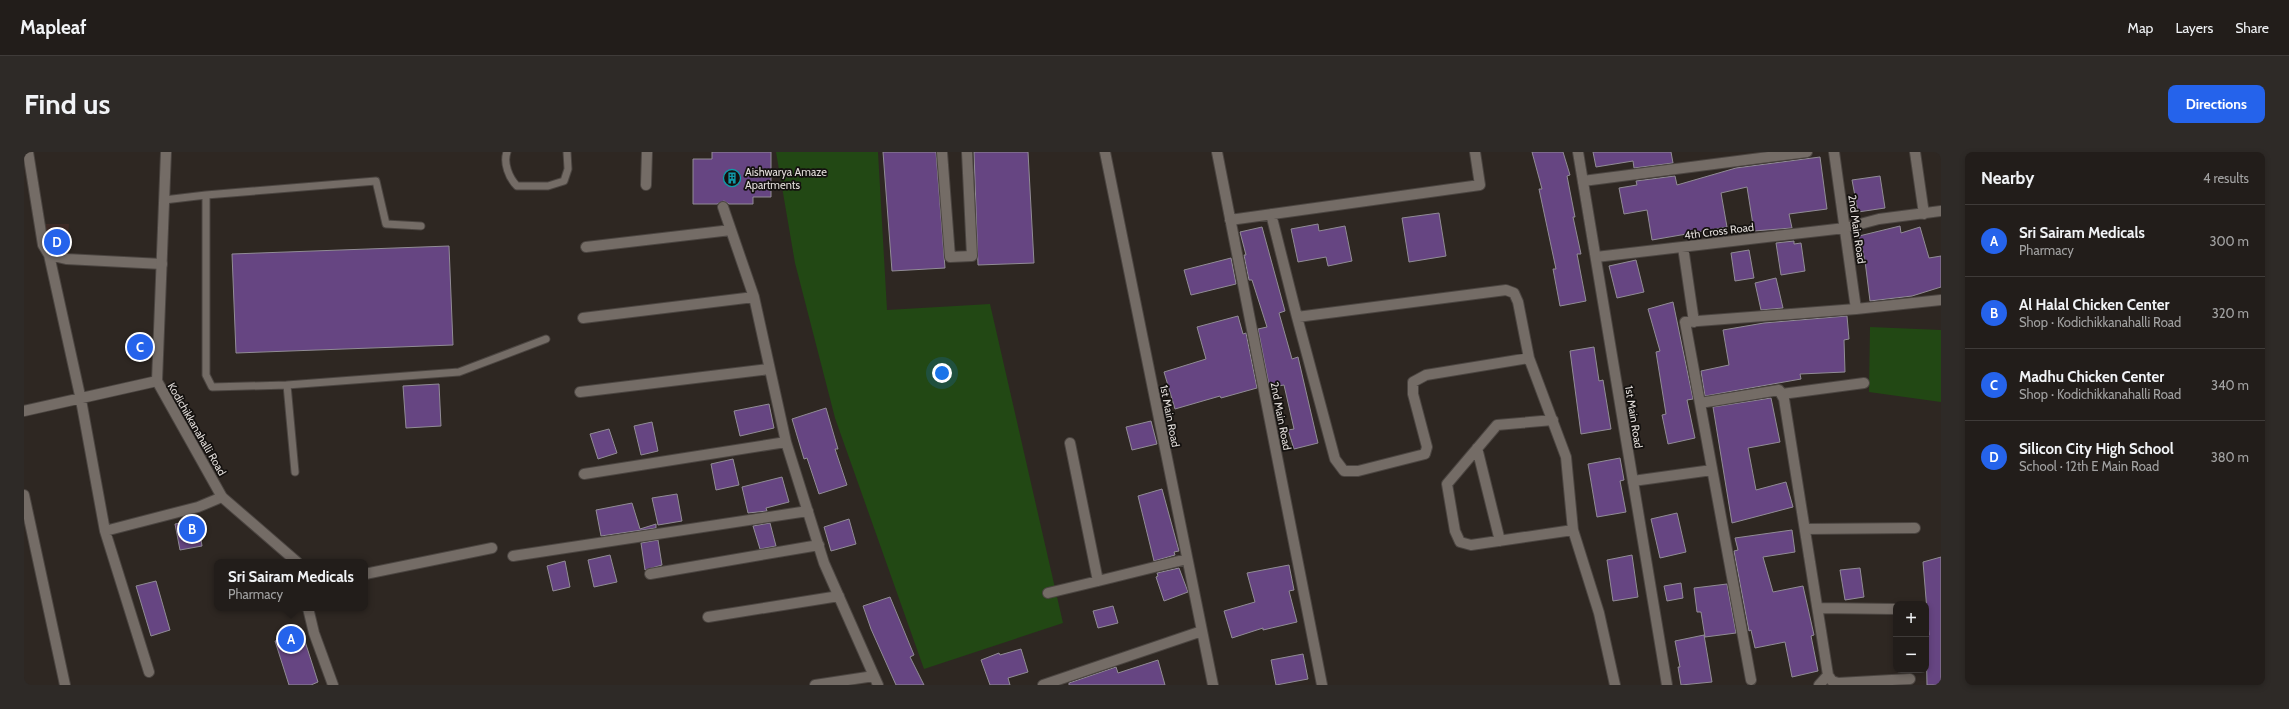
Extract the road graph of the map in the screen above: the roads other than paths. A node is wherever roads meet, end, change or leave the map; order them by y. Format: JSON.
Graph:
{"nodes":[{"id":1,"x":28,"y":152,"type":"edge"},
{"id":2,"x":166,"y":152,"type":"edge"},
{"id":3,"x":507,"y":152,"type":"edge"},
{"id":4,"x":566,"y":152,"type":"edge"},
{"id":5,"x":647,"y":152,"type":"edge"},
{"id":6,"x":942,"y":152,"type":"edge"},
{"id":7,"x":967,"y":152,"type":"edge"},
{"id":8,"x":1105,"y":152,"type":"edge"},
{"id":9,"x":1217,"y":152,"type":"edge"},
{"id":10,"x":1475,"y":152,"type":"edge"},
{"id":11,"x":1578,"y":152,"type":"edge"},
{"id":12,"x":1807,"y":152,"type":"edge"},
{"id":13,"x":1834,"y":152,"type":"edge"},
{"id":14,"x":1915,"y":152,"type":"edge"},
{"id":15,"x":1583,"y":181,"type":"junction"},
{"id":16,"x":646,"y":185,"type":"dead end"},
{"id":17,"x":206,"y":196,"type":"junction"},
{"id":18,"x":164,"y":200,"type":"junction"},
{"id":19,"x":723,"y":207,"type":"dead end"},
{"id":20,"x":1941,"y":211,"type":"edge"},
{"id":21,"x":1271,"y":214,"type":"junction"},
{"id":22,"x":1924,"y":214,"type":"junction"},
{"id":23,"x":1230,"y":220,"type":"junction"},
{"id":24,"x":421,"y":226,"type":"dead end"},
{"id":25,"x":1845,"y":228,"type":"junction"},
{"id":26,"x":731,"y":230,"type":"junction"},
{"id":27,"x":586,"y":247,"type":"dead end"},
{"id":28,"x":1683,"y":247,"type":"junction"},
{"id":29,"x":49,"y":255,"type":"junction"},
{"id":30,"x":1596,"y":257,"type":"junction"},
{"id":31,"x":162,"y":264,"type":"junction"},
{"id":32,"x":754,"y":297,"type":"junction"},
{"id":33,"x":1941,"y":300,"type":"edge"},
{"id":34,"x":1856,"y":310,"type":"junction"},
{"id":35,"x":1297,"y":317,"type":"junction"},
{"id":36,"x":583,"y":318,"type":"dead end"},
{"id":37,"x":1694,"y":322,"type":"junction"},
{"id":38,"x":546,"y":339,"type":"dead end"},
{"id":39,"x":1529,"y":358,"type":"junction"},
{"id":40,"x":769,"y":369,"type":"junction"},
{"id":41,"x":157,"y":381,"type":"junction"},
{"id":42,"x":1864,"y":383,"type":"dead end"},
{"id":43,"x":287,"y":385,"type":"junction"},
{"id":44,"x":580,"y":392,"type":"dead end"},
{"id":45,"x":1782,"y":394,"type":"junction"},
{"id":46,"x":81,"y":400,"type":"junction"},
{"id":47,"x":1700,"y":403,"type":"junction"},
{"id":48,"x":24,"y":411,"type":"edge"},
{"id":49,"x":1553,"y":420,"type":"junction"},
{"id":50,"x":786,"y":442,"type":"junction"},
{"id":51,"x":1070,"y":443,"type":"dead end"},
{"id":52,"x":1477,"y":448,"type":"junction"},
{"id":53,"x":1712,"y":470,"type":"junction"},
{"id":54,"x":295,"y":472,"type":"dead end"},
{"id":55,"x":584,"y":474,"type":"dead end"},
{"id":56,"x":1633,"y":481,"type":"junction"},
{"id":57,"x":24,"y":495,"type":"edge"},
{"id":58,"x":222,"y":497,"type":"junction"},
{"id":59,"x":808,"y":511,"type":"junction"},
{"id":60,"x":1915,"y":528,"type":"dead end"},
{"id":61,"x":1805,"y":529,"type":"junction"},
{"id":62,"x":1573,"y":530,"type":"junction"},
{"id":63,"x":105,"y":531,"type":"junction"},
{"id":64,"x":1500,"y":541,"type":"junction"},
{"id":65,"x":819,"y":545,"type":"junction"},
{"id":66,"x":492,"y":548,"type":"dead end"},
{"id":67,"x":513,"y":556,"type":"dead end"},
{"id":68,"x":1187,"y":558,"type":"junction"},
{"id":69,"x":294,"y":559,"type":"edge"},
{"id":70,"x":368,"y":573,"type":"edge"},
{"id":71,"x":650,"y":574,"type":"dead end"},
{"id":72,"x":1098,"y":581,"type":"junction"},
{"id":73,"x":1048,"y":593,"type":"dead end"},
{"id":74,"x":839,"y":596,"type":"junction"},
{"id":75,"x":1818,"y":608,"type":"junction"},
{"id":76,"x":1893,"y":609,"type":"edge"},
{"id":77,"x":309,"y":611,"type":"edge"},
{"id":78,"x":708,"y":617,"type":"dead end"},
{"id":79,"x":1202,"y":631,"type":"junction"},
{"id":80,"x":149,"y":672,"type":"dead end"},
{"id":81,"x":1828,"y":675,"type":"junction"},
{"id":82,"x":1910,"y":679,"type":"dead end"},
{"id":83,"x":876,"y":680,"type":"edge"},
{"id":84,"x":1751,"y":680,"type":"dead end"},
{"id":85,"x":64,"y":685,"type":"edge"},
{"id":86,"x":333,"y":685,"type":"edge"},
{"id":87,"x":815,"y":685,"type":"edge"},
{"id":88,"x":1043,"y":685,"type":"edge"},
{"id":89,"x":1213,"y":685,"type":"edge"},
{"id":90,"x":1322,"y":685,"type":"edge"},
{"id":91,"x":1615,"y":685,"type":"edge"},
{"id":92,"x":1667,"y":685,"type":"edge"},
{"id":93,"x":1819,"y":685,"type":"edge"}],
"edges":[{"from":1,"to":29,"type":"street"},
{"from":2,"to":18,"type":"street","name":"Kodichikkanahalli Road"},
{"from":3,"to":4,"type":"lane"},
{"from":5,"to":16,"type":"street"},
{"from":6,"to":7,"type":"street"},
{"from":8,"to":68,"type":"street","name":"1st Main Road"},
{"from":9,"to":23,"type":"street","name":"2nd Main Road"},
{"from":10,"to":21,"type":"street"},
{"from":11,"to":15,"type":"street","name":"1st Main Road"},
{"from":12,"to":15,"type":"street"},
{"from":13,"to":25,"type":"street","name":"2nd Main Road"},
{"from":14,"to":22,"type":"street"},
{"from":15,"to":30,"type":"street","name":"1st Main Road"},
{"from":17,"to":18,"type":"lane"},
{"from":17,"to":24,"type":"lane"},
{"from":17,"to":43,"type":"lane"},
{"from":18,"to":31,"type":"street","name":"Kodichikkanahalli Road"},
{"from":19,"to":26,"type":"street"},
{"from":20,"to":22,"type":"street","name":"4th Cross Road"},
{"from":21,"to":23,"type":"street"},
{"from":21,"to":35,"type":"street"},
{"from":22,"to":25,"type":"street","name":"4th Cross Road"},
{"from":23,"to":90,"type":"street","name":"2nd Main Road"},
{"from":25,"to":28,"type":"street","name":"4th Cross Road"},
{"from":25,"to":34,"type":"street","name":"2nd Main Road"},
{"from":26,"to":27,"type":"street"},
{"from":26,"to":32,"type":"street"},
{"from":28,"to":30,"type":"street","name":"4th Cross Road"},
{"from":28,"to":37,"type":"street"},
{"from":29,"to":31,"type":"street"},
{"from":29,"to":46,"type":"street"},
{"from":30,"to":56,"type":"street","name":"1st Main Road"},
{"from":31,"to":41,"type":"street","name":"Kodichikkanahalli Road"},
{"from":32,"to":36,"type":"street"},
{"from":32,"to":40,"type":"street"},
{"from":33,"to":34,"type":"street"},
{"from":34,"to":37,"type":"street"},
{"from":35,"to":39,"type":"street"},
{"from":35,"to":39,"type":"street"},
{"from":37,"to":47,"type":"street"},
{"from":38,"to":43,"type":"lane"},
{"from":39,"to":49,"type":"street"},
{"from":40,"to":44,"type":"street"},
{"from":40,"to":50,"type":"street"},
{"from":41,"to":46,"type":"street"},
{"from":41,"to":58,"type":"street","name":"Kodichikkanahalli Road"},
{"from":42,"to":45,"type":"street"},
{"from":43,"to":54,"type":"lane"},
{"from":45,"to":47,"type":"street"},
{"from":45,"to":61,"type":"street"},
{"from":46,"to":48,"type":"street"},
{"from":46,"to":63,"type":"street"},
{"from":47,"to":53,"type":"street"},
{"from":49,"to":52,"type":"street"},
{"from":49,"to":62,"type":"street"},
{"from":50,"to":55,"type":"street"},
{"from":50,"to":59,"type":"street"},
{"from":51,"to":72,"type":"street"},
{"from":52,"to":64,"type":"street"},
{"from":52,"to":64,"type":"street"},
{"from":53,"to":56,"type":"street"},
{"from":53,"to":84,"type":"street"},
{"from":56,"to":92,"type":"street","name":"1st Main Road"},
{"from":57,"to":85,"type":"street"},
{"from":58,"to":63,"type":"street"},
{"from":58,"to":69,"type":"street","name":"Kodichikkanahalli Road"},
{"from":59,"to":65,"type":"street"},
{"from":59,"to":67,"type":"street"},
{"from":60,"to":61,"type":"street"},
{"from":61,"to":75,"type":"street"},
{"from":62,"to":64,"type":"street"},
{"from":62,"to":91,"type":"street"},
{"from":63,"to":80,"type":"street"},
{"from":65,"to":71,"type":"street"},
{"from":65,"to":74,"type":"street"},
{"from":66,"to":70,"type":"street"},
{"from":68,"to":72,"type":"street"},
{"from":68,"to":79,"type":"street","name":"1st Main Road"},
{"from":72,"to":73,"type":"street"},
{"from":74,"to":78,"type":"street"},
{"from":74,"to":83,"type":"street"},
{"from":75,"to":76,"type":"street"},
{"from":75,"to":81,"type":"street"},
{"from":77,"to":86,"type":"street"},
{"from":79,"to":88,"type":"street"},
{"from":79,"to":89,"type":"street","name":"1st Main Road"},
{"from":81,"to":82,"type":"street"},
{"from":81,"to":93,"type":"street"},
{"from":83,"to":87,"type":"street"}]}
